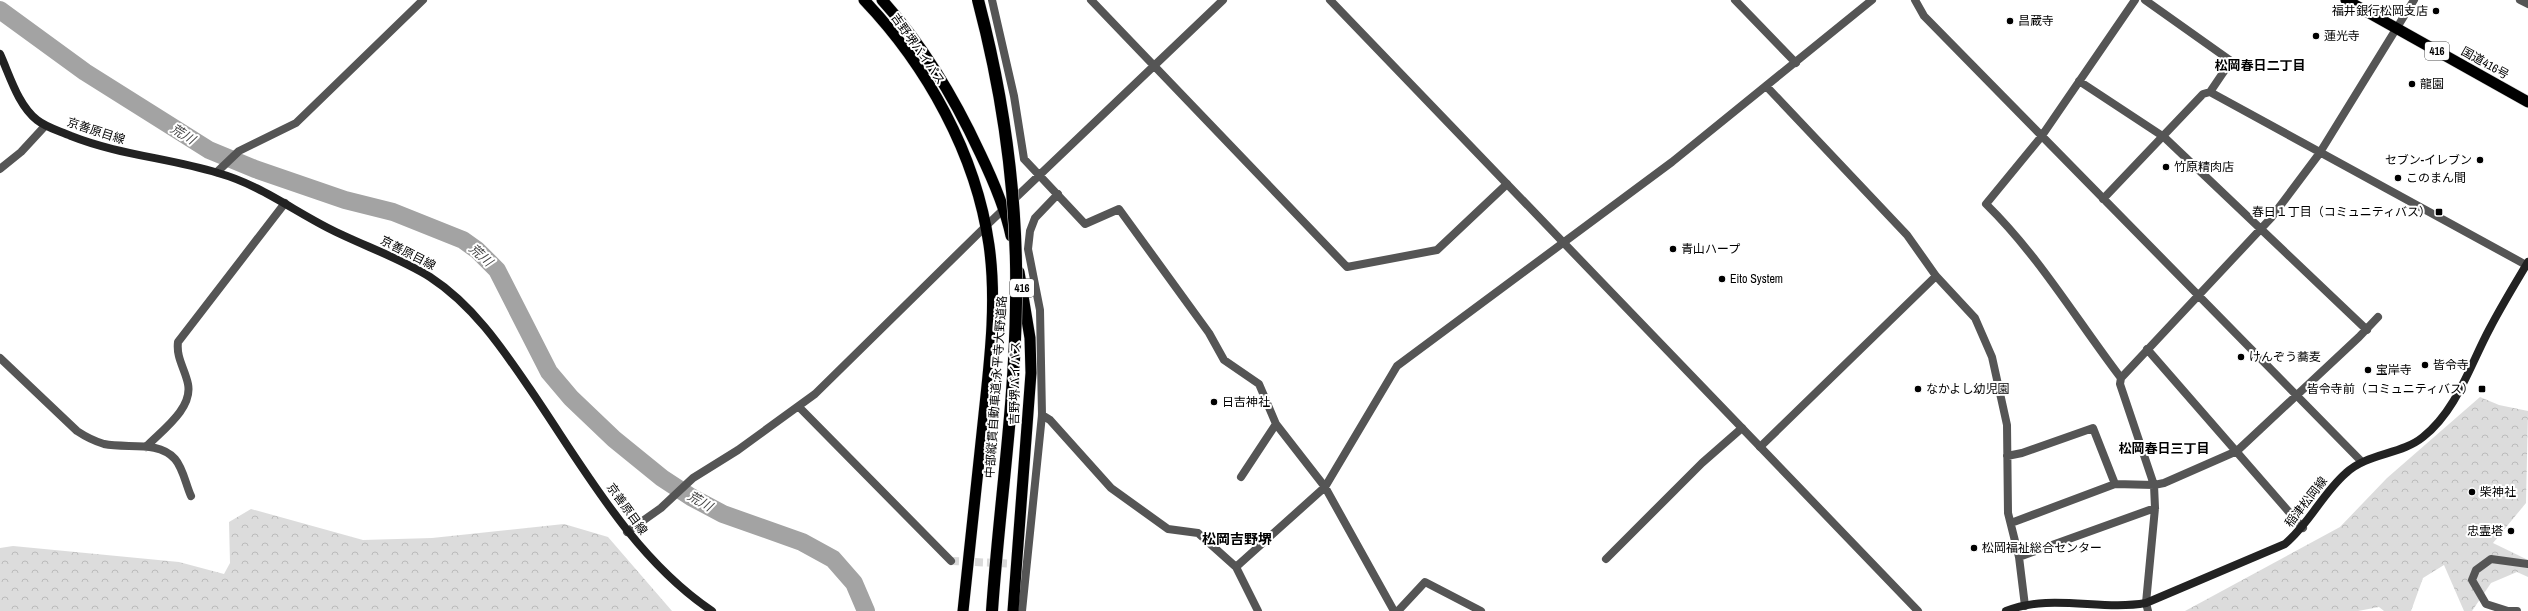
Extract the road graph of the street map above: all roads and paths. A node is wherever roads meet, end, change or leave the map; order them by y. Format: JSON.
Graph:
{"nodes":[{"id":1,"x":423,"y":0,"type":"edge"},
{"id":2,"x":864,"y":0,"type":"edge"},
{"id":3,"x":882,"y":0,"type":"edge"},
{"id":4,"x":978,"y":0,"type":"edge"},
{"id":5,"x":992,"y":0,"type":"edge"},
{"id":6,"x":1091,"y":0,"type":"edge"},
{"id":7,"x":1223,"y":0,"type":"edge"},
{"id":8,"x":1330,"y":0,"type":"edge"},
{"id":9,"x":1735,"y":0,"type":"edge"},
{"id":10,"x":1872,"y":0,"type":"edge"},
{"id":11,"x":1915,"y":0,"type":"edge"},
{"id":12,"x":2135,"y":0,"type":"edge"},
{"id":13,"x":2145,"y":0,"type":"edge"},
{"id":14,"x":2346,"y":0,"type":"edge"},
{"id":15,"x":2414,"y":0,"type":"edge"},
{"id":16,"x":2520,"y":0,"type":"edge"},
{"id":17,"x":2528,"y":4,"type":"edge"},
{"id":18,"x":2397,"y":29,"type":"junction"},
{"id":19,"x":0,"y":54,"type":"edge"},
{"id":20,"x":1796,"y":63,"type":"junction"},
{"id":21,"x":1154,"y":66,"type":"junction"},
{"id":22,"x":2079,"y":81,"type":"junction"},
{"id":23,"x":1767,"y":87,"type":"junction"},
{"id":24,"x":2210,"y":92,"type":"junction"},
{"id":25,"x":2528,"y":102,"type":"edge"},
{"id":26,"x":45,"y":126,"type":"junction"},
{"id":27,"x":2041,"y":137,"type":"junction"},
{"id":28,"x":2164,"y":137,"type":"junction"},
{"id":29,"x":2319,"y":154,"type":"junction"},
{"id":30,"x":0,"y":169,"type":"edge"},
{"id":31,"x":219,"y":169,"type":"junction"},
{"id":32,"x":1040,"y":175,"type":"junction"},
{"id":33,"x":1507,"y":184,"type":"junction"},
{"id":34,"x":1058,"y":194,"type":"junction"},
{"id":35,"x":2103,"y":198,"type":"junction"},
{"id":36,"x":285,"y":203,"type":"junction"},
{"id":37,"x":1004,"y":210,"type":"junction"},
{"id":38,"x":986,"y":226,"type":"junction"},
{"id":39,"x":2261,"y":231,"type":"junction"},
{"id":40,"x":1562,"y":242,"type":"junction"},
{"id":41,"x":2527,"y":265,"type":"edge"},
{"id":42,"x":1936,"y":276,"type":"junction"},
{"id":43,"x":2198,"y":296,"type":"junction"},
{"id":44,"x":2378,"y":317,"type":"dead end"},
{"id":45,"x":2367,"y":330,"type":"junction"},
{"id":46,"x":2147,"y":349,"type":"junction"},
{"id":47,"x":0,"y":358,"type":"edge"},
{"id":48,"x":2122,"y":378,"type":"junction"},
{"id":49,"x":2295,"y":396,"type":"junction"},
{"id":50,"x":799,"y":407,"type":"junction"},
{"id":51,"x":1042,"y":415,"type":"junction"},
{"id":52,"x":1276,"y":424,"type":"junction"},
{"id":53,"x":1742,"y":428,"type":"junction"},
{"id":54,"x":146,"y":447,"type":"junction"},
{"id":55,"x":1760,"y":447,"type":"junction"},
{"id":56,"x":2237,"y":451,"type":"junction"},
{"id":57,"x":2007,"y":456,"type":"junction"},
{"id":58,"x":2362,"y":462,"type":"junction"},
{"id":59,"x":1241,"y":477,"type":"dead end"},
{"id":60,"x":2115,"y":484,"type":"junction"},
{"id":61,"x":2154,"y":485,"type":"junction"},
{"id":62,"x":1325,"y":487,"type":"junction"},
{"id":63,"x":191,"y":496,"type":"dead end"},
{"id":64,"x":2155,"y":508,"type":"junction"},
{"id":65,"x":2011,"y":523,"type":"junction"},
{"id":66,"x":2303,"y":528,"type":"junction"},
{"id":67,"x":627,"y":532,"type":"junction"},
{"id":68,"x":2019,"y":556,"type":"junction"},
{"id":69,"x":1606,"y":560,"type":"dead end"},
{"id":70,"x":951,"y":561,"type":"tunnel mouth"},
{"id":71,"x":2528,"y":564,"type":"edge"},
{"id":72,"x":1236,"y":567,"type":"junction"},
{"id":73,"x":2025,"y":606,"type":"junction"},
{"id":74,"x":2147,"y":607,"type":"edge"},
{"id":75,"x":712,"y":611,"type":"edge"},
{"id":76,"x":964,"y":611,"type":"edge"},
{"id":77,"x":992,"y":611,"type":"edge"},
{"id":78,"x":1013,"y":611,"type":"edge"},
{"id":79,"x":1022,"y":611,"type":"edge"},
{"id":80,"x":1258,"y":611,"type":"edge"},
{"id":81,"x":1394,"y":611,"type":"edge"},
{"id":82,"x":1398,"y":611,"type":"edge"},
{"id":83,"x":1481,"y":611,"type":"edge"},
{"id":84,"x":1918,"y":611,"type":"edge"},
{"id":85,"x":2006,"y":611,"type":"edge"},
{"id":86,"x":2517,"y":611,"type":"edge"}],
"edges":[{"from":1,"to":31,"type":"street"},
{"from":2,"to":38,"type":"highway","name":"吉野堺バイパス"},
{"from":3,"to":37,"type":"highway","name":"吉野堺バイパス","number":"416"},
{"from":4,"to":77,"type":"highway","name":"中部縦貫自動車道;永平寺大野道路","bridge":true},
{"from":5,"to":32,"type":"street"},
{"from":6,"to":21,"type":"street"},
{"from":7,"to":21,"type":"street"},
{"from":8,"to":33,"type":"street"},
{"from":9,"to":20,"type":"street"},
{"from":10,"to":20,"type":"street"},
{"from":11,"to":27,"type":"street"},
{"from":12,"to":22,"type":"street"},
{"from":13,"to":24,"type":"street"},
{"from":14,"to":18,"type":"highway","name":"国道416号","number":"416"},
{"from":15,"to":18,"type":"street"},
{"from":16,"to":17,"type":"street"},
{"from":18,"to":25,"type":"highway","name":"国道416号","number":"416"},
{"from":18,"to":29,"type":"street"},
{"from":19,"to":26,"type":"main road","name":"京善原目線"},
{"from":20,"to":23,"type":"street"},
{"from":21,"to":32,"type":"street"},
{"from":21,"to":33,"type":"street"},
{"from":22,"to":27,"type":"street"},
{"from":22,"to":28,"type":"street"},
{"from":23,"to":40,"type":"street"},
{"from":23,"to":42,"type":"street"},
{"from":24,"to":28,"type":"street"},
{"from":24,"to":29,"type":"street"},
{"from":26,"to":30,"type":"street"},
{"from":26,"to":31,"type":"main road","name":"京善原目線"},
{"from":27,"to":35,"type":"street"},
{"from":27,"to":48,"type":"street"},
{"from":28,"to":35,"type":"street"},
{"from":28,"to":39,"type":"street"},
{"from":29,"to":39,"type":"street"},
{"from":29,"to":41,"type":"street"},
{"from":31,"to":36,"type":"main road","name":"京善原目線"},
{"from":32,"to":34,"type":"street"},
{"from":32,"to":37,"type":"street"},
{"from":33,"to":40,"type":"street"},
{"from":34,"to":51,"type":"street"},
{"from":34,"to":52,"type":"street"},
{"from":35,"to":43,"type":"street"},
{"from":36,"to":54,"type":"street"},
{"from":36,"to":67,"type":"main road","name":"京善原目線"},
{"from":37,"to":38,"type":"street"},
{"from":37,"to":78,"type":"highway","name":"吉野堺バイパス","number":"416"},
{"from":38,"to":50,"type":"street"},
{"from":38,"to":76,"type":"highway","name":"吉野堺バイパス"},
{"from":39,"to":43,"type":"street"},
{"from":39,"to":45,"type":"street"},
{"from":40,"to":53,"type":"street"},
{"from":40,"to":62,"type":"street"},
{"from":41,"to":58,"type":"main road","name":"稲津松岡線"},
{"from":42,"to":55,"type":"street"},
{"from":42,"to":57,"type":"street"},
{"from":43,"to":46,"type":"street"},
{"from":43,"to":49,"type":"street"},
{"from":44,"to":45,"type":"street"},
{"from":45,"to":49,"type":"street"},
{"from":46,"to":48,"type":"street"},
{"from":46,"to":56,"type":"street"},
{"from":47,"to":54,"type":"street"},
{"from":48,"to":61,"type":"street"},
{"from":49,"to":56,"type":"street"},
{"from":49,"to":58,"type":"street"},
{"from":50,"to":67,"type":"street"},
{"from":50,"to":70,"type":"street"},
{"from":51,"to":72,"type":"street"},
{"from":51,"to":79,"type":"street"},
{"from":52,"to":59,"type":"street"},
{"from":52,"to":62,"type":"street"},
{"from":53,"to":55,"type":"street"},
{"from":53,"to":69,"type":"street"},
{"from":54,"to":63,"type":"street"},
{"from":55,"to":84,"type":"street"},
{"from":56,"to":61,"type":"street"},
{"from":56,"to":66,"type":"street"},
{"from":57,"to":60,"type":"street"},
{"from":57,"to":65,"type":"street"},
{"from":58,"to":66,"type":"main road","name":"稲津松岡線"},
{"from":60,"to":61,"type":"street"},
{"from":60,"to":65,"type":"street"},
{"from":61,"to":64,"type":"street"},
{"from":62,"to":72,"type":"street"},
{"from":62,"to":81,"type":"street"},
{"from":64,"to":68,"type":"street"},
{"from":64,"to":74,"type":"street"},
{"from":65,"to":68,"type":"street"},
{"from":66,"to":74,"type":"main road","name":"稲津松岡線"},
{"from":67,"to":75,"type":"main road","name":"京善原目線"},
{"from":68,"to":73,"type":"street"},
{"from":71,"to":86,"type":"street"},
{"from":72,"to":80,"type":"street"},
{"from":73,"to":74,"type":"main road","name":"稲津松岡線"},
{"from":73,"to":85,"type":"main road","name":"稲津松岡線"},
{"from":82,"to":83,"type":"street"}]}
